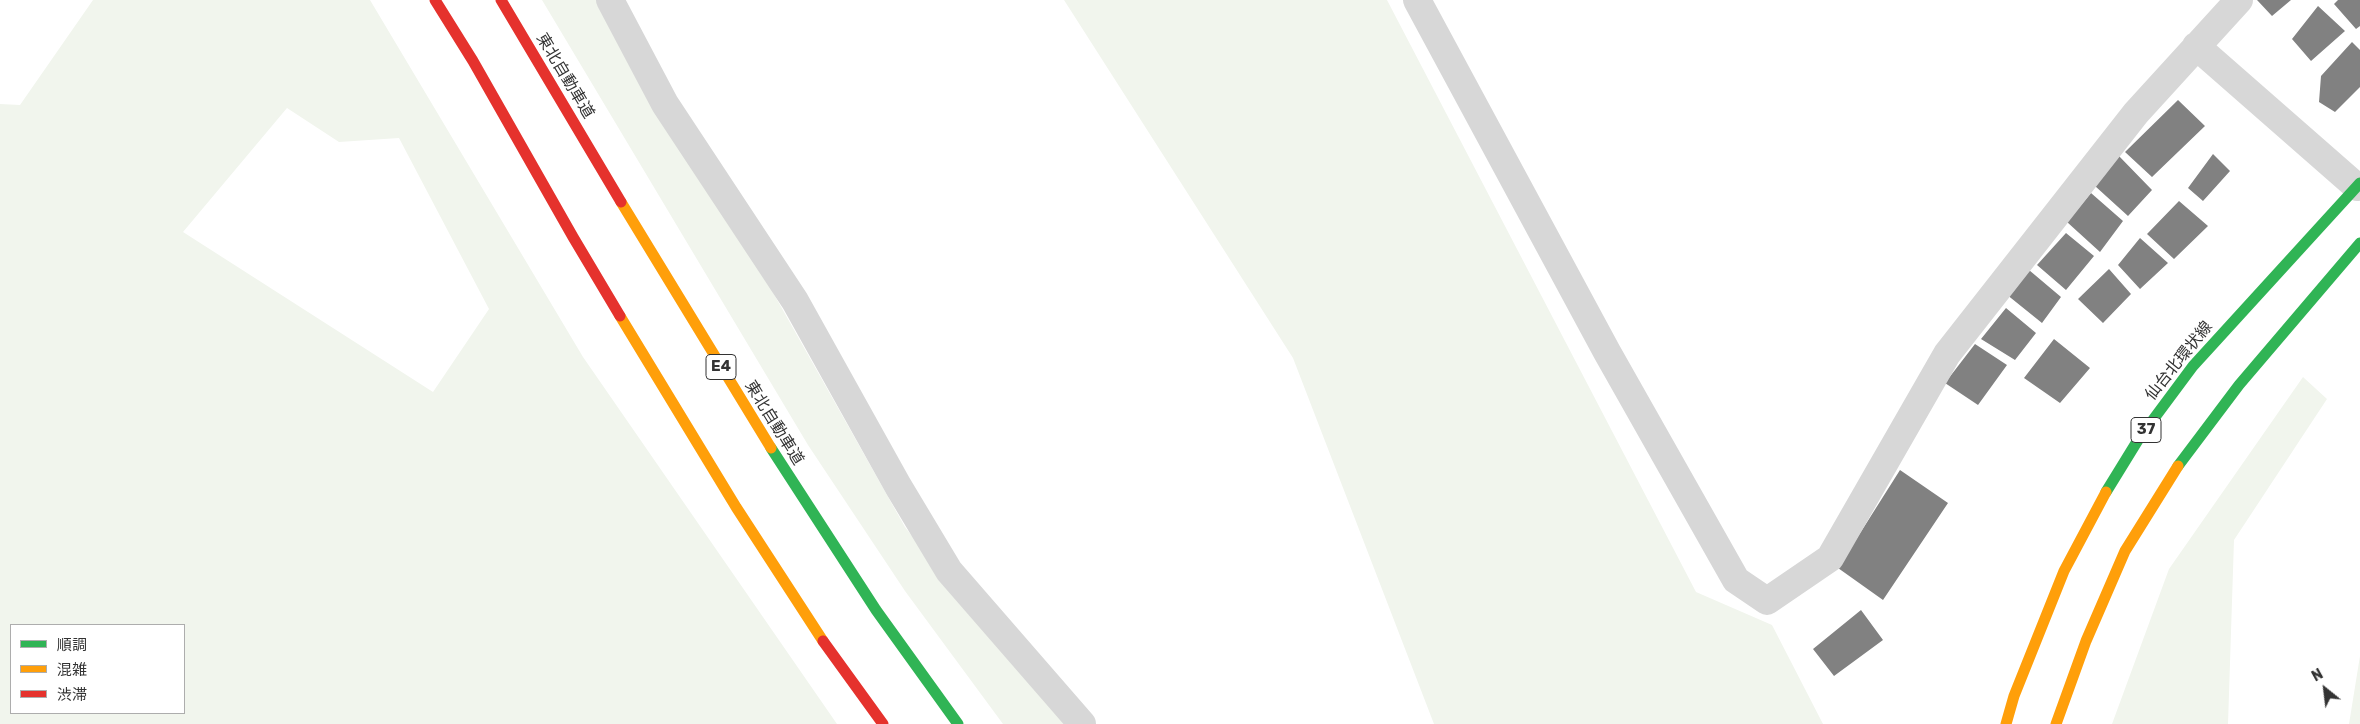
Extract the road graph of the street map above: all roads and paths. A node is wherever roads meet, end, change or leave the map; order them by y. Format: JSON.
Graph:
{"nodes":[{"id":1,"x":434,"y":0,"type":"edge"},
{"id":2,"x":501,"y":0,"type":"edge"},
{"id":3,"x":610,"y":0,"type":"edge"},
{"id":4,"x":1417,"y":0,"type":"edge"},
{"id":5,"x":2239,"y":0,"type":"edge"},
{"id":6,"x":2196,"y":46,"type":"junction"},
{"id":7,"x":2358,"y":185,"type":"edge"},
{"id":8,"x":2360,"y":243,"type":"edge"},
{"id":9,"x":883,"y":724,"type":"edge"},
{"id":10,"x":958,"y":724,"type":"edge"},
{"id":11,"x":1082,"y":724,"type":"edge"},
{"id":12,"x":2006,"y":724,"type":"edge"},
{"id":13,"x":2056,"y":724,"type":"edge"}],
"edges":[{"from":1,"to":9,"type":"main road"},
{"from":2,"to":10,"type":"main road","name":"東北自動車道","number":"E4"},
{"from":3,"to":11,"type":"street"},
{"from":4,"to":6,"type":"street"},
{"from":5,"to":6,"type":"street"},
{"from":6,"to":7,"type":"street"},
{"from":7,"to":12,"type":"main road","name":"仙台北環状線","number":"37"},
{"from":8,"to":13,"type":"main road"}]}
